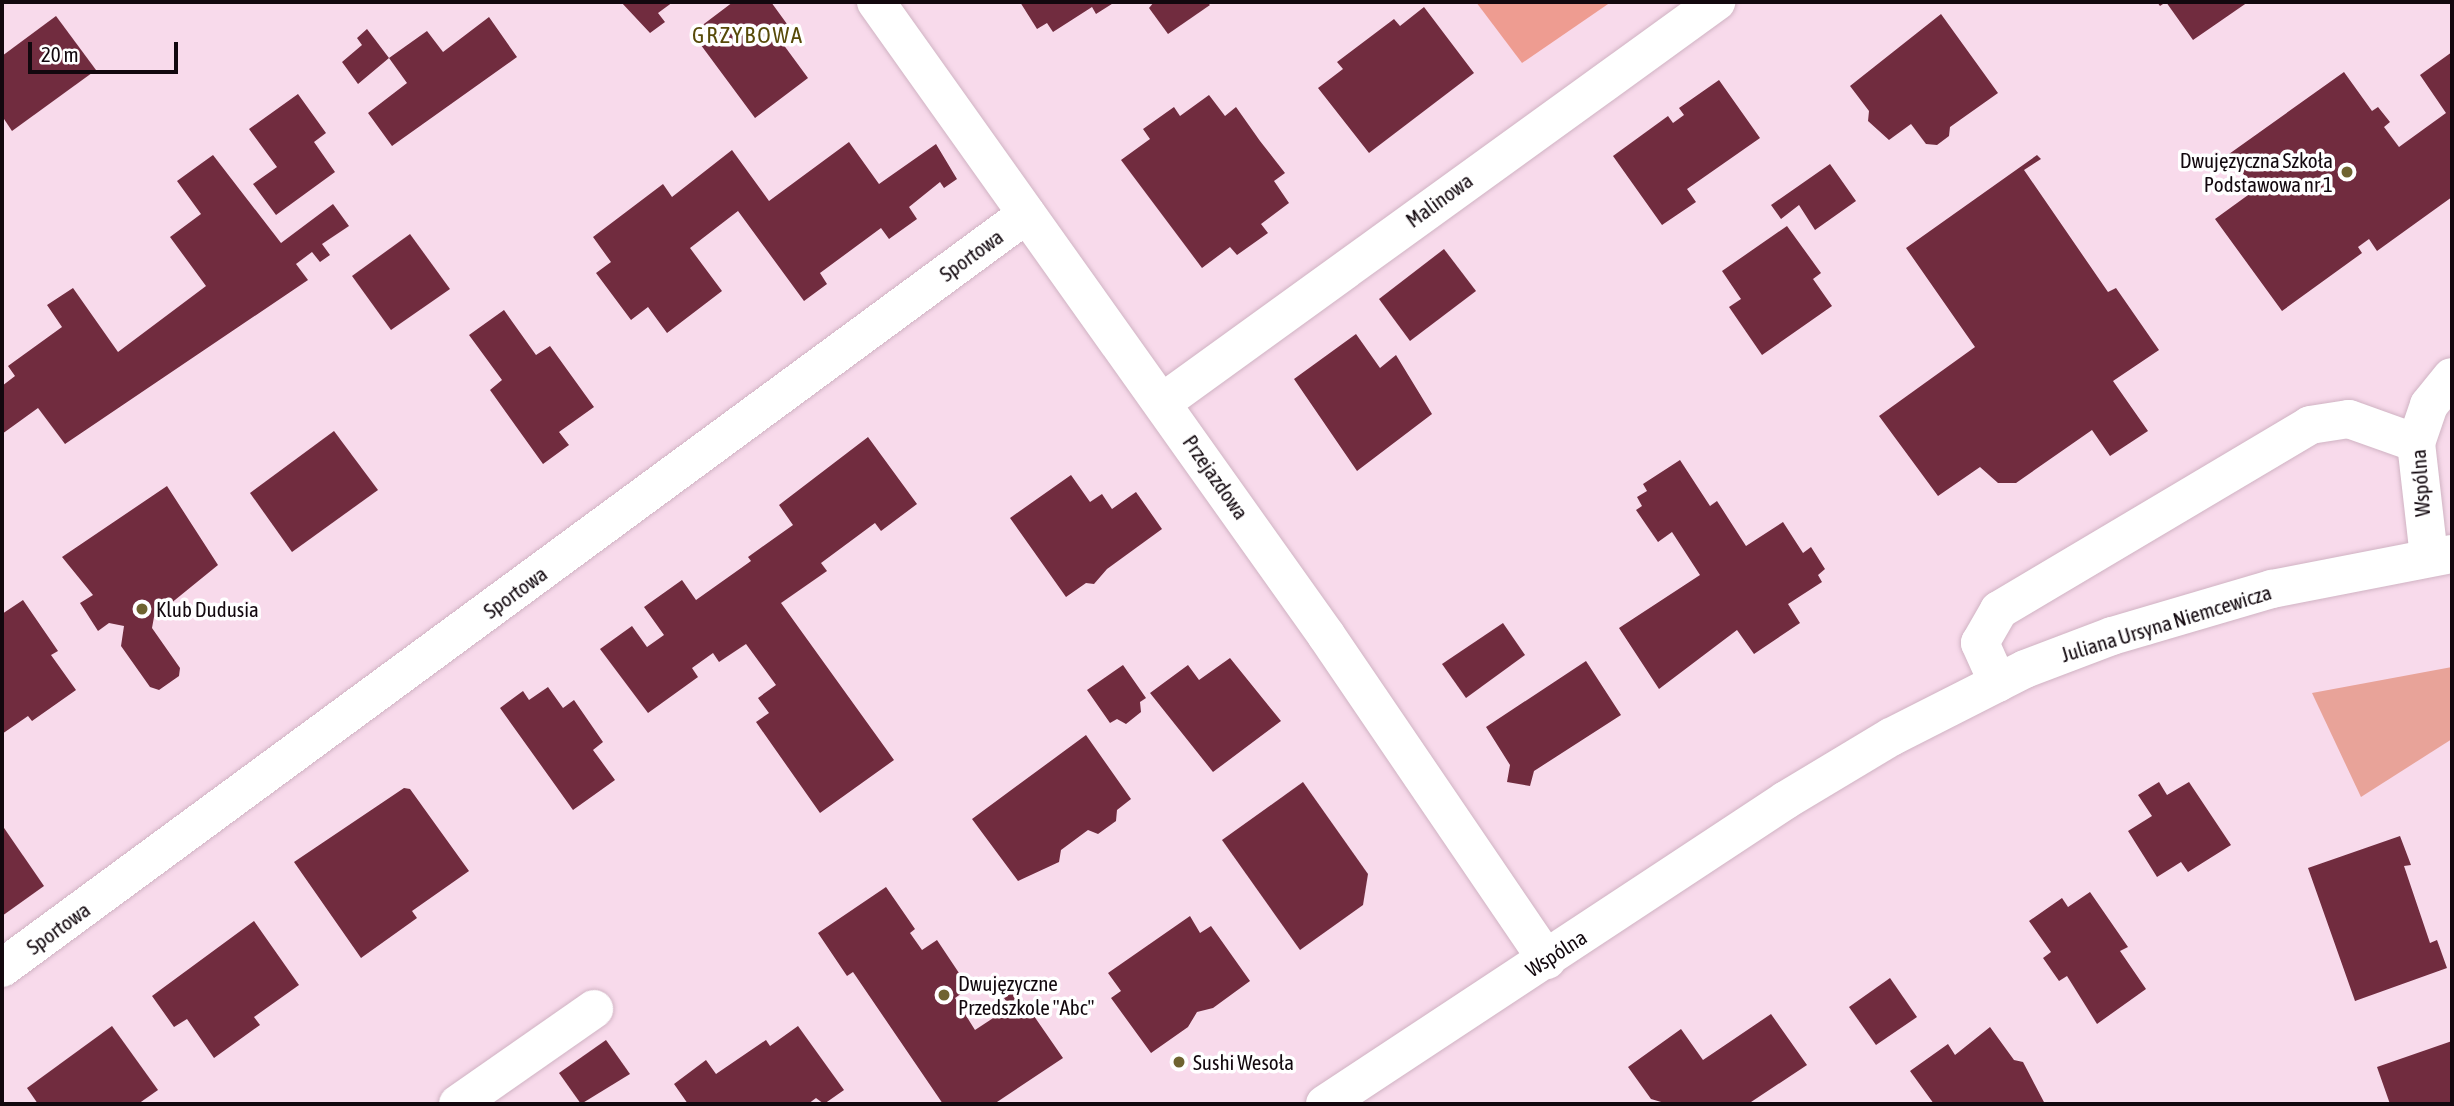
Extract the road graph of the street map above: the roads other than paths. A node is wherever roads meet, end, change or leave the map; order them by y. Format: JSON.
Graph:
{"nodes":[{"id":1,"x":876,"y":2,"type":"edge"},
{"id":2,"x":1716,"y":2,"type":"edge"},
{"id":3,"x":1027,"y":214,"type":"junction"},
{"id":4,"x":2452,"y":377,"type":"edge"},
{"id":5,"x":1163,"y":402,"type":"junction"},
{"id":6,"x":2416,"y":443,"type":"junction"},
{"id":7,"x":2441,"y":555,"type":"edge"},
{"id":8,"x":1998,"y":683,"type":"junction"},
{"id":9,"x":1786,"y":800,"type":"joint"},
{"id":10,"x":1546,"y":960,"type":"junction"},
{"id":11,"x":2,"y":968,"type":"edge"},
{"id":12,"x":594,"y":1009,"type":"dead end"},
{"id":13,"x":458,"y":1104,"type":"edge"},
{"id":14,"x":1325,"y":1104,"type":"edge"}],
"edges":[{"from":1,"to":3,"type":"street","name":"Przejazdowa"},
{"from":2,"to":5,"type":"street","name":"Malinowa"},
{"from":3,"to":5,"type":"street","name":"Przejazdowa"},
{"from":3,"to":11,"type":"street","name":"Sportowa"},
{"from":4,"to":6,"type":"street","name":"Wspólna"},
{"from":5,"to":10,"type":"street","name":"Przejazdowa"},
{"from":6,"to":7,"type":"street","name":"Wspólna"},
{"from":6,"to":8,"type":"street"},
{"from":7,"to":8,"type":"street","name":"Juliana Ursyna Niemcewicza"},
{"from":8,"to":9,"type":"street","name":"Juliana Ursyna Niemcewicza"},
{"from":9,"to":10,"type":"street","name":"Wspólna"},
{"from":10,"to":14,"type":"street","name":"Wspólna"},
{"from":12,"to":13,"type":"street"}]}
